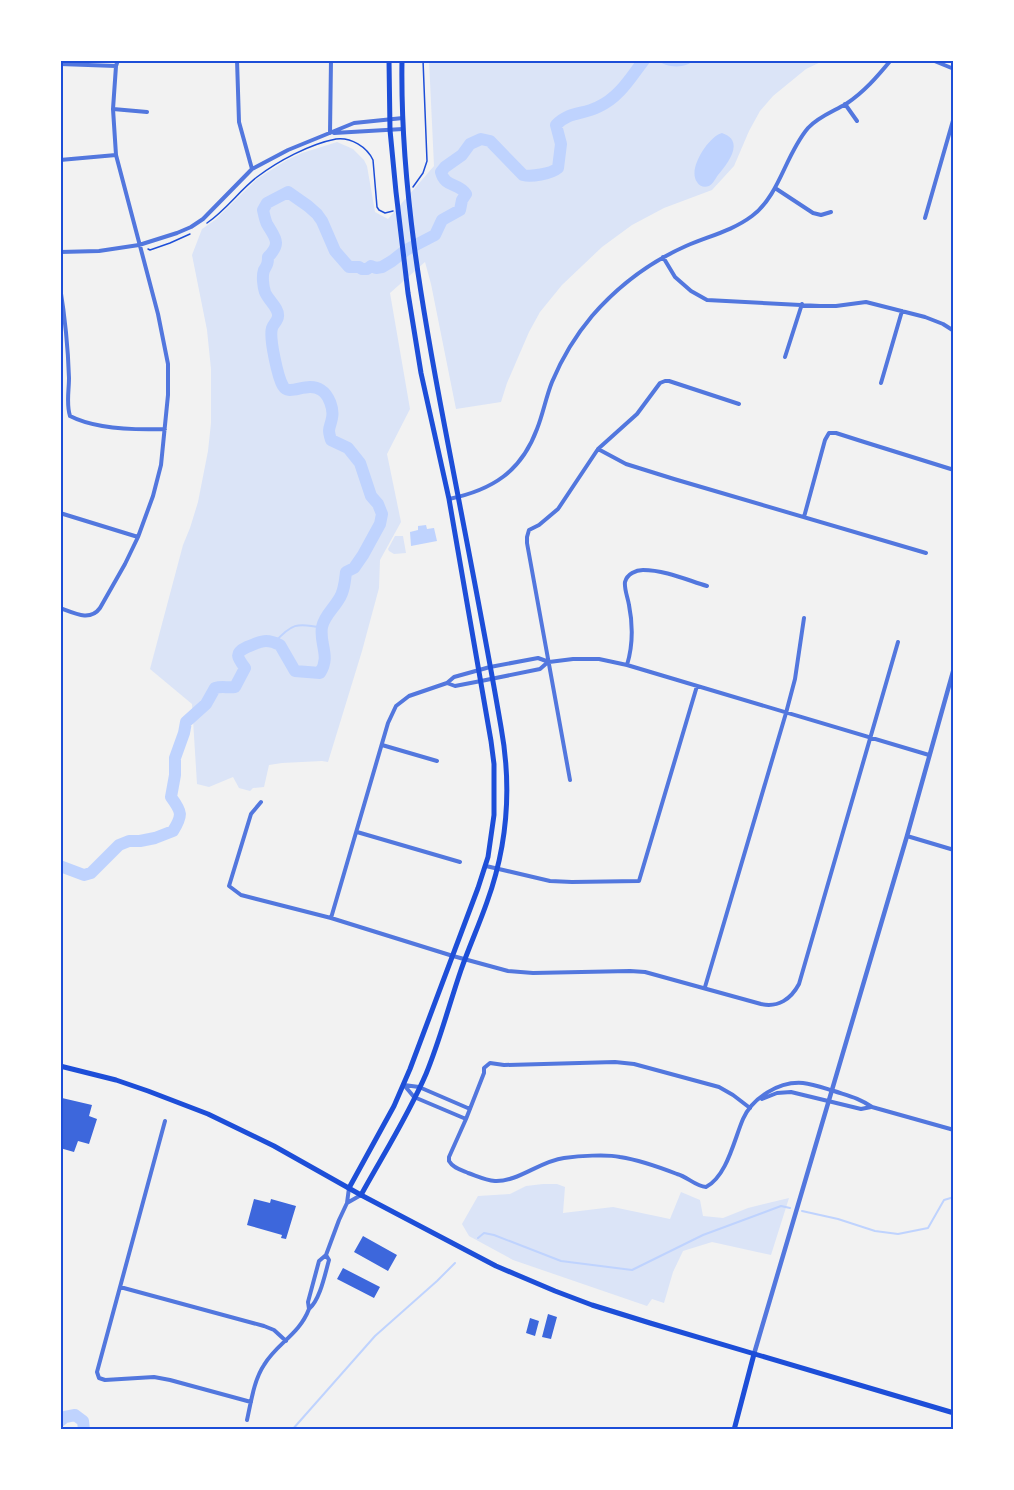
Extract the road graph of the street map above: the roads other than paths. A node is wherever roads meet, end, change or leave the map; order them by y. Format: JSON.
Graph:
{"nodes":[{"id":1,"x":118,"y":60,"type":"edge"},
{"id":2,"x":237,"y":60,"type":"edge"},
{"id":3,"x":331,"y":60,"type":"edge"},
{"id":4,"x":389,"y":60,"type":"edge"},
{"id":5,"x":402,"y":60,"type":"edge"},
{"id":6,"x":891,"y":60,"type":"edge"},
{"id":7,"x":932,"y":60,"type":"edge"},
{"id":8,"x":60,"y":63,"type":"edge"},
{"id":9,"x":116,"y":66,"type":"junction"},
{"id":10,"x":954,"y":69,"type":"edge"},
{"id":11,"x":845,"y":104,"type":"junction"},
{"id":12,"x":113,"y":109,"type":"junction"},
{"id":13,"x":147,"y":112,"type":"dead end"},
{"id":14,"x":954,"y":117,"type":"edge"},
{"id":15,"x":403,"y":118,"type":"junction"},
{"id":16,"x":390,"y":120,"type":"junction"},
{"id":17,"x":857,"y":121,"type":"dead end"},
{"id":18,"x":403,"y":129,"type":"junction"},
{"id":19,"x":390,"y":130,"type":"junction"},
{"id":20,"x":330,"y":133,"type":"junction"},
{"id":21,"x":116,"y":155,"type":"junction"},
{"id":22,"x":60,"y":159,"type":"edge"},
{"id":23,"x":252,"y":169,"type":"junction"},
{"id":24,"x":775,"y":188,"type":"junction"},
{"id":25,"x":831,"y":212,"type":"dead end"},
{"id":26,"x":925,"y":218,"type":"dead end"},
{"id":27,"x":139,"y":245,"type":"junction"},
{"id":28,"x":60,"y":252,"type":"edge"},
{"id":29,"x":663,"y":257,"type":"junction"},
{"id":30,"x":60,"y":287,"type":"edge"},
{"id":31,"x":802,"y":304,"type":"junction"},
{"id":32,"x":902,"y":311,"type":"junction"},
{"id":33,"x":954,"y":331,"type":"edge"},
{"id":34,"x":785,"y":357,"type":"dead end"},
{"id":35,"x":881,"y":383,"type":"dead end"},
{"id":36,"x":739,"y":404,"type":"dead end"},
{"id":37,"x":165,"y":429,"type":"junction"},
{"id":38,"x":598,"y":449,"type":"junction"},
{"id":39,"x":954,"y":470,"type":"edge"},
{"id":40,"x":458,"y":497,"type":"junction"},
{"id":41,"x":448,"y":499,"type":"junction"},
{"id":42,"x":60,"y":513,"type":"edge"},
{"id":43,"x":804,"y":517,"type":"junction"},
{"id":44,"x":138,"y":537,"type":"junction"},
{"id":45,"x":926,"y":553,"type":"dead end"},
{"id":46,"x":707,"y":586,"type":"dead end"},
{"id":47,"x":60,"y":608,"type":"edge"},
{"id":48,"x":804,"y":618,"type":"dead end"},
{"id":49,"x":898,"y":642,"type":"dead end"},
{"id":50,"x":549,"y":662,"type":"junction"},
{"id":51,"x":627,"y":665,"type":"junction"},
{"id":52,"x":490,"y":667,"type":"junction"},
{"id":53,"x":954,"y":668,"type":"edge"},
{"id":54,"x":479,"y":670,"type":"junction"},
{"id":55,"x":493,"y":678,"type":"junction"},
{"id":56,"x":481,"y":681,"type":"junction"},
{"id":57,"x":447,"y":683,"type":"junction"},
{"id":58,"x":697,"y":686,"type":"junction"},
{"id":59,"x":786,"y":713,"type":"junction"},
{"id":60,"x":871,"y":737,"type":"junction"},
{"id":61,"x":382,"y":745,"type":"junction"},
{"id":62,"x":929,"y":755,"type":"junction"},
{"id":63,"x":437,"y":762,"type":"dead end"},
{"id":64,"x":570,"y":780,"type":"dead end"},
{"id":65,"x":261,"y":802,"type":"dead end"},
{"id":66,"x":357,"y":832,"type":"junction"},
{"id":67,"x":907,"y":836,"type":"junction"},
{"id":68,"x":954,"y":850,"type":"edge"},
{"id":69,"x":460,"y":862,"type":"dead end"},
{"id":70,"x":486,"y":866,"type":"junction"},
{"id":71,"x":497,"y":869,"type":"junction"},
{"id":72,"x":331,"y":918,"type":"junction"},
{"id":73,"x":453,"y":956,"type":"junction"},
{"id":74,"x":465,"y":959,"type":"junction"},
{"id":75,"x":705,"y":987,"type":"junction"},
{"id":76,"x":60,"y":1066,"type":"edge"},
{"id":77,"x":404,"y":1085,"type":"junction"},
{"id":78,"x":419,"y":1087,"type":"junction"},
{"id":79,"x":831,"y":1091,"type":"junction"},
{"id":80,"x":414,"y":1097,"type":"junction"},
{"id":81,"x":756,"y":1101,"type":"junction"},
{"id":82,"x":828,"y":1101,"type":"junction"},
{"id":83,"x":872,"y":1107,"type":"junction"},
{"id":84,"x":750,"y":1108,"type":"junction"},
{"id":85,"x":470,"y":1109,"type":"junction"},
{"id":86,"x":466,"y":1119,"type":"junction"},
{"id":87,"x":165,"y":1120,"type":"dead end"},
{"id":88,"x":954,"y":1130,"type":"edge"},
{"id":89,"x":349,"y":1188,"type":"junction"},
{"id":90,"x":360,"y":1195,"type":"junction"},
{"id":91,"x":347,"y":1203,"type":"junction"},
{"id":92,"x":326,"y":1255,"type":"junction"},
{"id":93,"x":120,"y":1287,"type":"junction"},
{"id":94,"x":309,"y":1309,"type":"junction"},
{"id":95,"x":286,"y":1341,"type":"junction"},
{"id":96,"x":754,"y":1354,"type":"junction"},
{"id":97,"x":251,"y":1402,"type":"junction"},
{"id":98,"x":954,"y":1413,"type":"edge"},
{"id":99,"x":247,"y":1420,"type":"dead end"},
{"id":100,"x":734,"y":1430,"type":"edge"}],
"edges":[{"from":1,"to":9,"type":"street"},
{"from":2,"to":23,"type":"street"},
{"from":3,"to":20,"type":"street"},
{"from":4,"to":16,"type":"main road"},
{"from":5,"to":15,"type":"main road"},
{"from":6,"to":11,"type":"street"},
{"from":7,"to":10,"type":"street"},
{"from":8,"to":9,"type":"street"},
{"from":9,"to":12,"type":"street"},
{"from":11,"to":17,"type":"street"},
{"from":11,"to":24,"type":"street"},
{"from":12,"to":13,"type":"street"},
{"from":12,"to":21,"type":"street"},
{"from":14,"to":26,"type":"street"},
{"from":15,"to":16,"type":"street"},
{"from":15,"to":18,"type":"main road"},
{"from":16,"to":19,"type":"main road"},
{"from":16,"to":20,"type":"street"},
{"from":18,"to":19,"type":"street"},
{"from":18,"to":40,"type":"main road"},
{"from":19,"to":20,"type":"street"},
{"from":19,"to":41,"type":"main road"},
{"from":20,"to":23,"type":"street"},
{"from":21,"to":22,"type":"street"},
{"from":21,"to":27,"type":"street"},
{"from":23,"to":27,"type":"street"},
{"from":24,"to":25,"type":"street"},
{"from":24,"to":29,"type":"street"},
{"from":27,"to":28,"type":"street"},
{"from":27,"to":37,"type":"street"},
{"from":29,"to":31,"type":"street"},
{"from":29,"to":40,"type":"street"},
{"from":30,"to":37,"type":"street"},
{"from":31,"to":32,"type":"street"},
{"from":31,"to":34,"type":"street"},
{"from":32,"to":33,"type":"street"},
{"from":32,"to":35,"type":"street"},
{"from":36,"to":38,"type":"street"},
{"from":37,"to":44,"type":"street"},
{"from":38,"to":43,"type":"street"},
{"from":38,"to":50,"type":"street"},
{"from":39,"to":43,"type":"street"},
{"from":40,"to":41,"type":"street"},
{"from":40,"to":52,"type":"main road"},
{"from":41,"to":54,"type":"main road"},
{"from":42,"to":44,"type":"street"},
{"from":43,"to":45,"type":"street"},
{"from":44,"to":47,"type":"street"},
{"from":46,"to":51,"type":"street"},
{"from":48,"to":59,"type":"street"},
{"from":49,"to":60,"type":"street"},
{"from":50,"to":51,"type":"street"},
{"from":50,"to":52,"type":"street"},
{"from":50,"to":55,"type":"street"},
{"from":50,"to":64,"type":"street"},
{"from":51,"to":58,"type":"street"},
{"from":52,"to":54,"type":"street"},
{"from":52,"to":55,"type":"main road"},
{"from":53,"to":62,"type":"street"},
{"from":54,"to":56,"type":"main road"},
{"from":54,"to":57,"type":"street"},
{"from":55,"to":56,"type":"street"},
{"from":55,"to":71,"type":"main road"},
{"from":56,"to":57,"type":"street"},
{"from":56,"to":70,"type":"main road"},
{"from":57,"to":61,"type":"street"},
{"from":58,"to":59,"type":"street"},
{"from":58,"to":71,"type":"street"},
{"from":59,"to":60,"type":"street"},
{"from":59,"to":75,"type":"street"},
{"from":60,"to":62,"type":"street"},
{"from":60,"to":75,"type":"street"},
{"from":61,"to":63,"type":"street"},
{"from":61,"to":66,"type":"street"},
{"from":62,"to":67,"type":"street"},
{"from":65,"to":72,"type":"street"},
{"from":66,"to":69,"type":"street"},
{"from":66,"to":72,"type":"street"},
{"from":67,"to":68,"type":"street"},
{"from":67,"to":79,"type":"street"},
{"from":70,"to":71,"type":"street"},
{"from":70,"to":73,"type":"main road"},
{"from":71,"to":74,"type":"main road"},
{"from":72,"to":73,"type":"street"},
{"from":73,"to":74,"type":"street"},
{"from":73,"to":77,"type":"main road"},
{"from":74,"to":75,"type":"street"},
{"from":74,"to":78,"type":"main road"},
{"from":76,"to":89,"type":"main road"},
{"from":77,"to":78,"type":"street"},
{"from":77,"to":80,"type":"street"},
{"from":77,"to":89,"type":"main road"},
{"from":78,"to":80,"type":"main road"},
{"from":78,"to":85,"type":"street"},
{"from":79,"to":81,"type":"street"},
{"from":79,"to":82,"type":"street"},
{"from":79,"to":83,"type":"street"},
{"from":80,"to":86,"type":"street"},
{"from":80,"to":90,"type":"main road"},
{"from":81,"to":82,"type":"street"},
{"from":81,"to":84,"type":"street"},
{"from":82,"to":83,"type":"street"},
{"from":82,"to":96,"type":"street"},
{"from":83,"to":88,"type":"street"},
{"from":84,"to":85,"type":"street"},
{"from":84,"to":86,"type":"street"},
{"from":85,"to":86,"type":"street"},
{"from":87,"to":93,"type":"street"},
{"from":89,"to":90,"type":"main road"},
{"from":89,"to":91,"type":"street"},
{"from":90,"to":91,"type":"street"},
{"from":90,"to":96,"type":"main road"},
{"from":91,"to":92,"type":"street"},
{"from":92,"to":94,"type":"street"},
{"from":92,"to":94,"type":"street"},
{"from":93,"to":95,"type":"street"},
{"from":93,"to":97,"type":"street"},
{"from":94,"to":95,"type":"street"},
{"from":95,"to":97,"type":"street"},
{"from":96,"to":98,"type":"main road"},
{"from":96,"to":100,"type":"main road"},
{"from":97,"to":99,"type":"street"}]}
